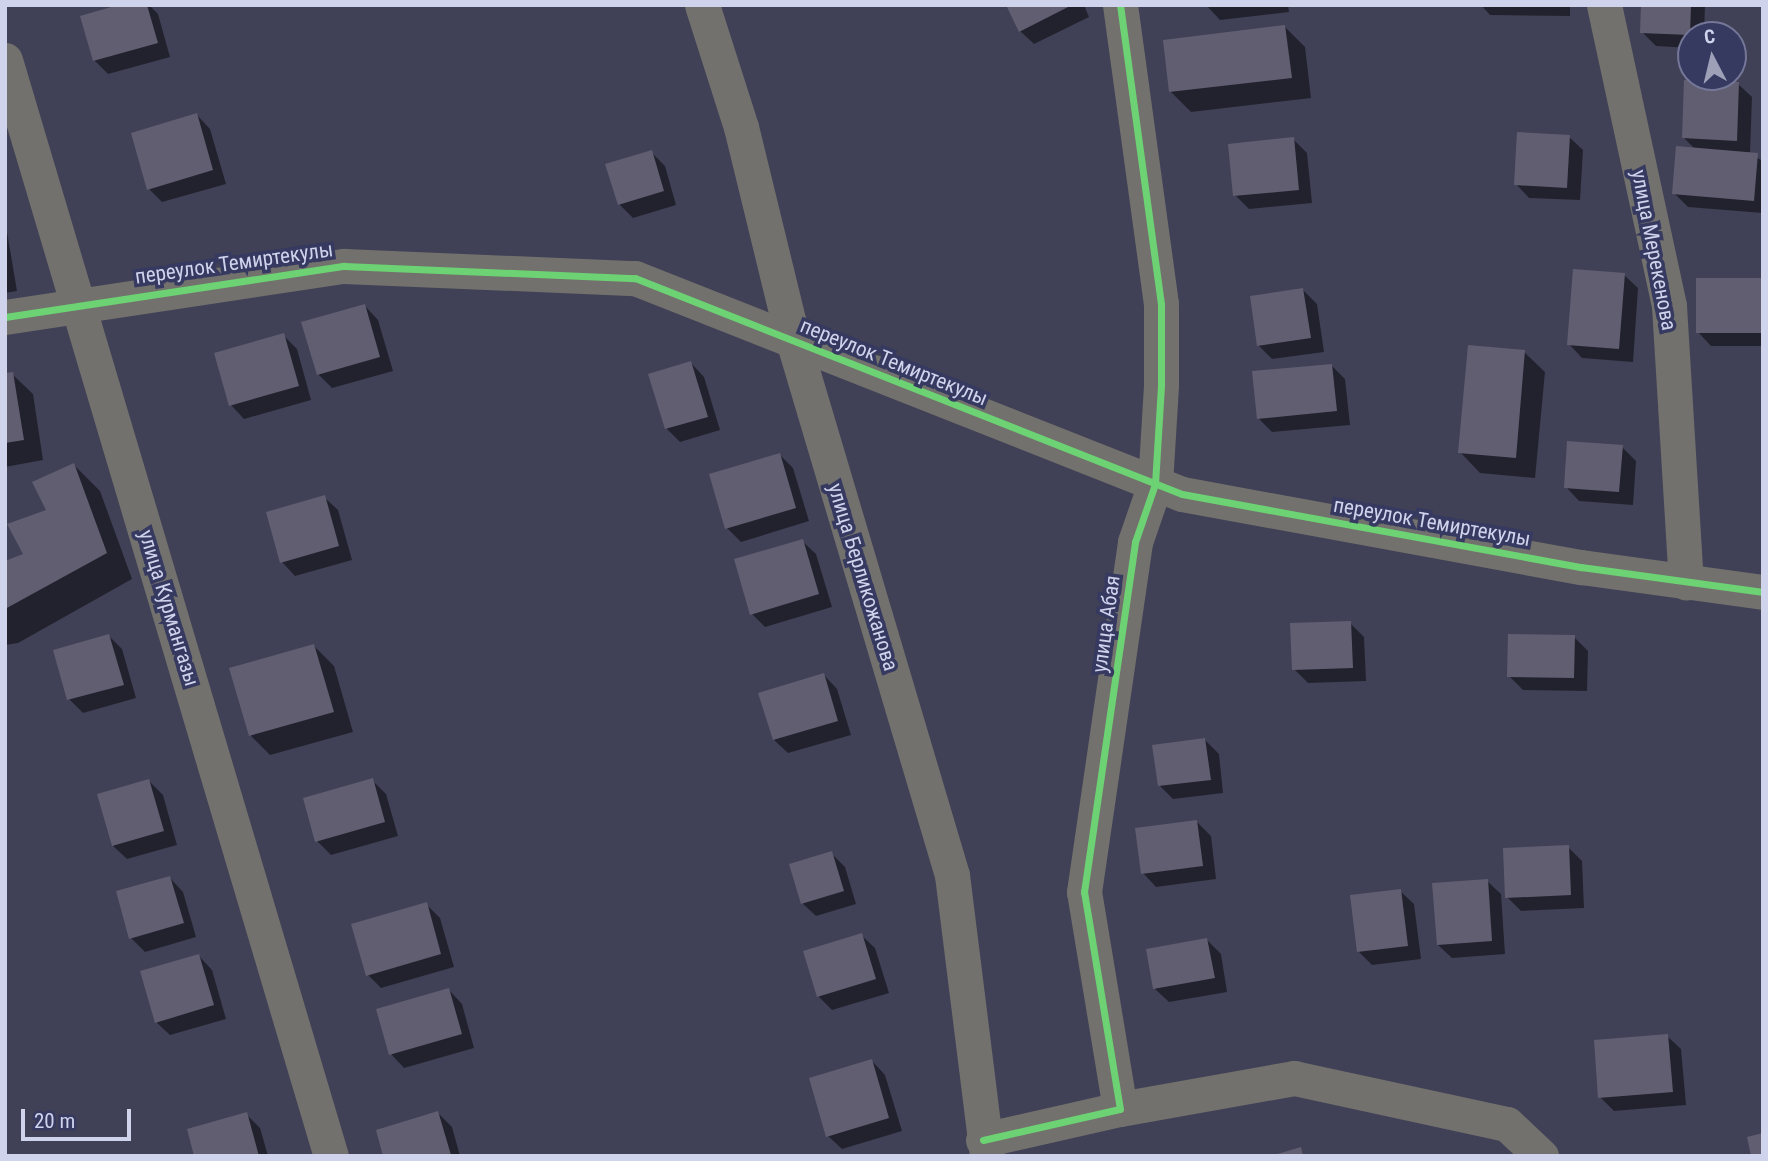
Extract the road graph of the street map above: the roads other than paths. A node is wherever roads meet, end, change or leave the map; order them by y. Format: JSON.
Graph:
{"nodes":[{"id":1,"x":702,"y":5,"type":"edge"},
{"id":2,"x":1119,"y":5,"type":"edge"},
{"id":3,"x":1604,"y":5,"type":"edge"},
{"id":4,"x":5,"y":60,"type":"edge"},
{"id":5,"x":78,"y":303,"type":"junction"},
{"id":6,"x":5,"y":317,"type":"edge"},
{"id":7,"x":793,"y":340,"type":"junction"},
{"id":8,"x":1155,"y":484,"type":"junction"},
{"id":9,"x":1686,"y":582,"type":"junction"},
{"id":10,"x":1763,"y":593,"type":"edge"},
{"id":11,"x":1120,"y":1109,"type":"junction"},
{"id":12,"x":985,"y":1148,"type":"edge"},
{"id":13,"x":331,"y":1156,"type":"edge"},
{"id":14,"x":1541,"y":1156,"type":"edge"}],
"edges":[{"from":1,"to":7,"type":"street","name":"улица Берликожанова"},
{"from":2,"to":8,"type":"street","name":"улица Абая"},
{"from":3,"to":9,"type":"street","name":"улица Мерекенова"},
{"from":4,"to":5,"type":"street","name":"улица Курмангазы"},
{"from":5,"to":6,"type":"street","name":"переулок Темиртекулы"},
{"from":5,"to":7,"type":"street","name":"переулок Темиртекулы"},
{"from":5,"to":13,"type":"street","name":"улица Курмангазы"},
{"from":7,"to":8,"type":"street","name":"переулок Темиртекулы"},
{"from":7,"to":12,"type":"street","name":"улица Берликожанова"},
{"from":8,"to":9,"type":"street","name":"переулок Темиртекулы"},
{"from":8,"to":11,"type":"street","name":"улица Абая"},
{"from":9,"to":10,"type":"street","name":"переулок Темиртекулы"},
{"from":11,"to":12,"type":"street"},
{"from":11,"to":14,"type":"street"}]}
